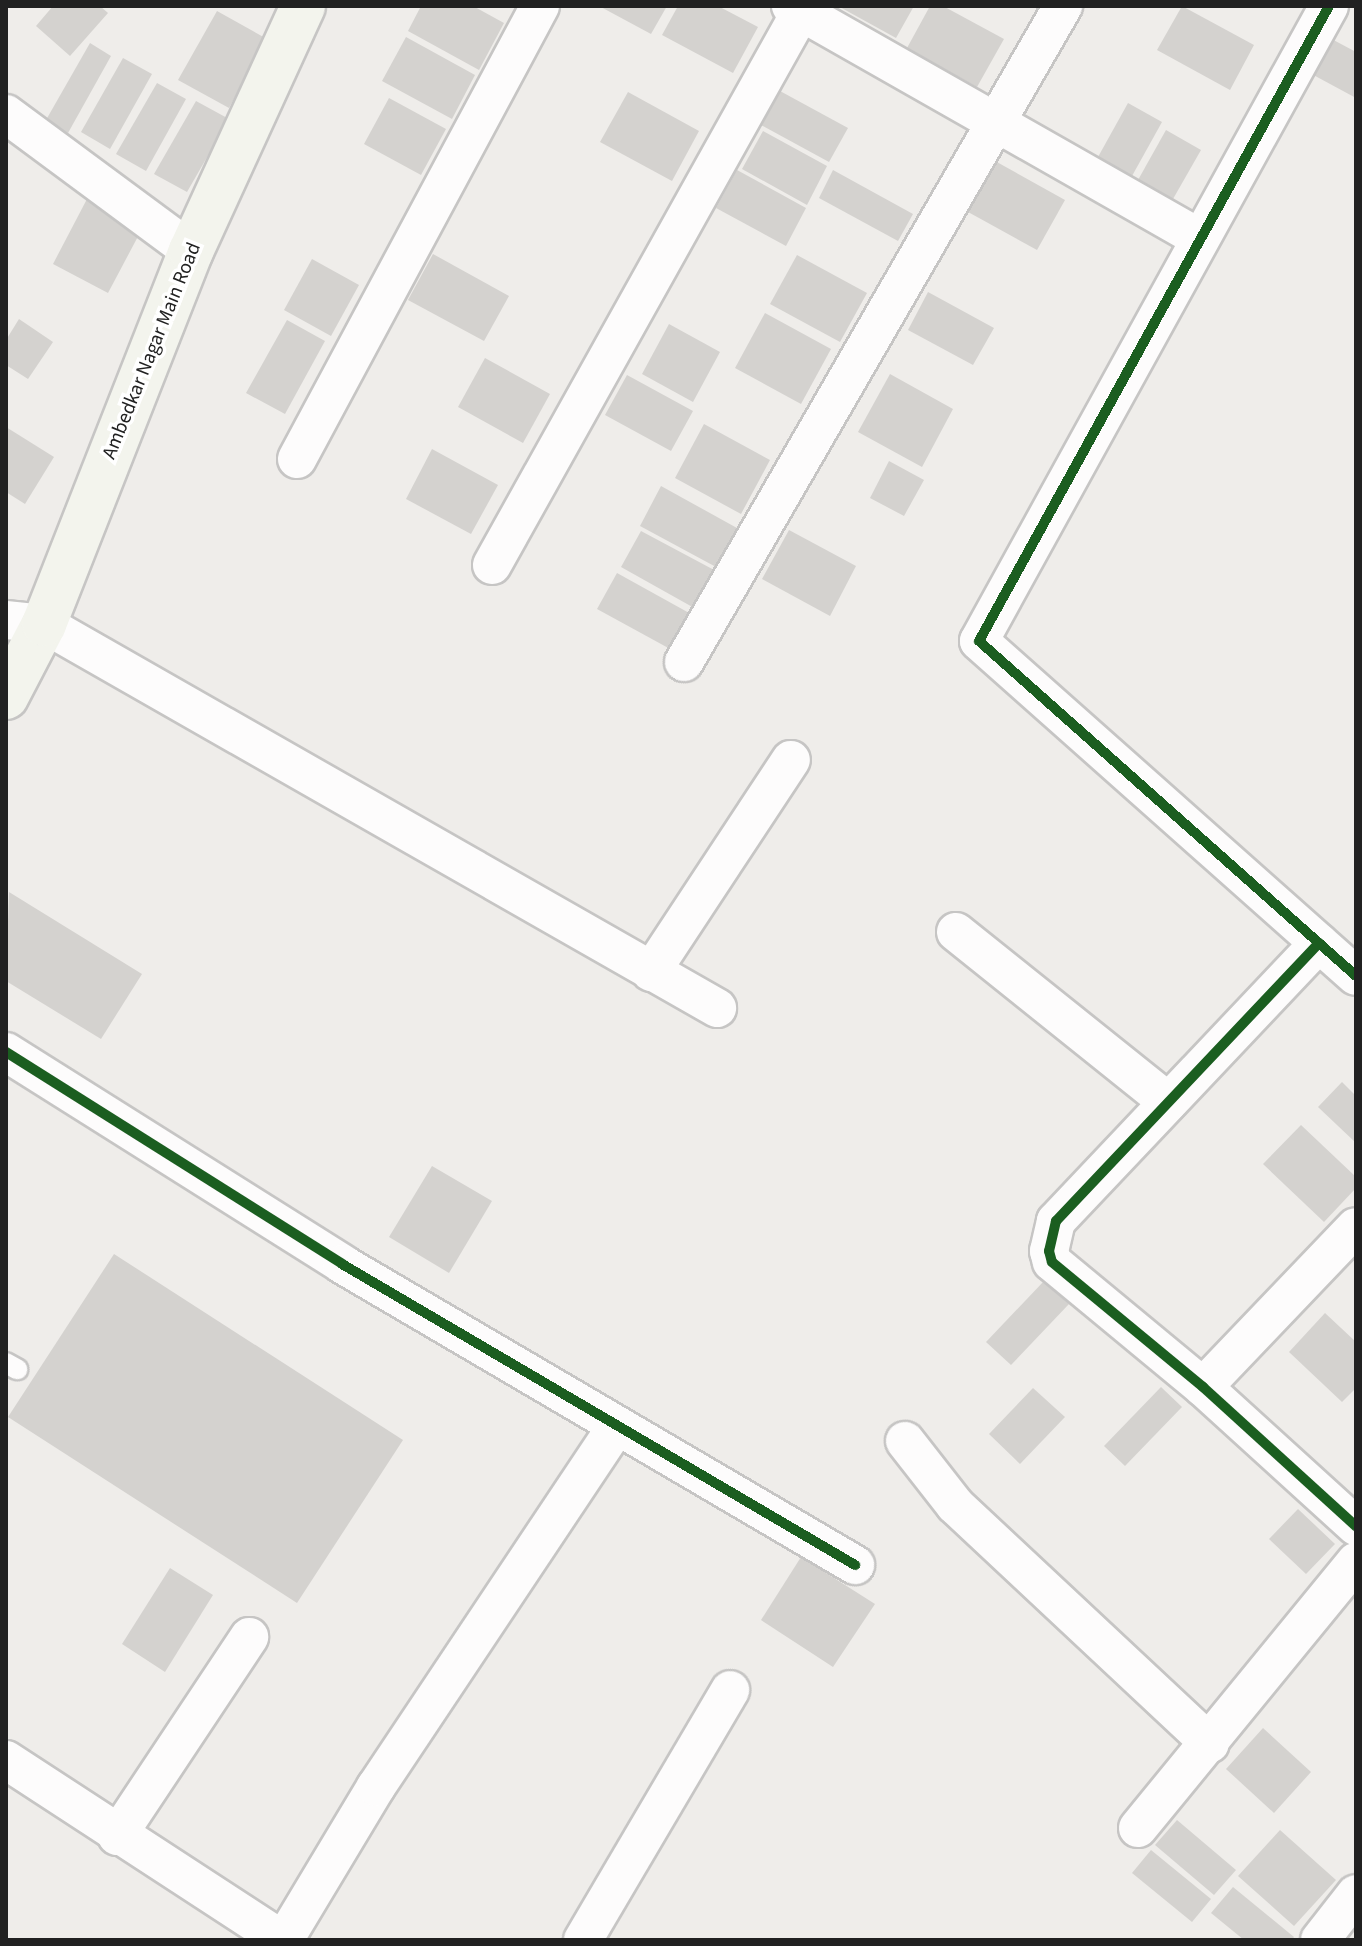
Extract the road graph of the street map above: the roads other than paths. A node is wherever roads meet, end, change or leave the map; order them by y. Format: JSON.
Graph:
{"nodes":[{"id":1,"x":303,"y":6,"type":"edge"},
{"id":2,"x":540,"y":6,"type":"edge"},
{"id":3,"x":1063,"y":6,"type":"edge"},
{"id":4,"x":1329,"y":6,"type":"edge"},
{"id":5,"x":798,"y":8,"type":"edge"},
{"id":6,"x":6,"y":114,"type":"edge"},
{"id":7,"x":995,"y":125,"type":"junction"},
{"id":8,"x":1200,"y":238,"type":"junction"},
{"id":9,"x":191,"y":251,"type":"junction"},
{"id":10,"x":297,"y":459,"type":"dead end"},
{"id":11,"x":492,"y":565,"type":"dead end"},
{"id":12,"x":25,"y":622,"type":"edge"},
{"id":13,"x":684,"y":662,"type":"dead end"},
{"id":14,"x":6,"y":697,"type":"edge"},
{"id":15,"x":791,"y":760,"type":"dead end"},
{"id":16,"x":956,"y":932,"type":"dead end"},
{"id":17,"x":1319,"y":943,"type":"junction"},
{"id":18,"x":651,"y":972,"type":"junction"},
{"id":19,"x":1356,"y":976,"type":"edge"},
{"id":20,"x":717,"y":1008,"type":"dead end"},
{"id":21,"x":6,"y":1052,"type":"edge"},
{"id":22,"x":1168,"y":1102,"type":"junction"},
{"id":23,"x":1356,"y":1227,"type":"edge"},
{"id":24,"x":1203,"y":1387,"type":"junction"},
{"id":25,"x":616,"y":1427,"type":"junction"},
{"id":26,"x":905,"y":1441,"type":"dead end"},
{"id":27,"x":1356,"y":1526,"type":"edge"},
{"id":28,"x":1356,"y":1562,"type":"edge"},
{"id":29,"x":855,"y":1565,"type":"dead end"},
{"id":30,"x":249,"y":1637,"type":"dead end"},
{"id":31,"x":730,"y":1690,"type":"dead end"},
{"id":32,"x":1210,"y":1744,"type":"junction"},
{"id":33,"x":6,"y":1760,"type":"edge"},
{"id":34,"x":1138,"y":1828,"type":"dead end"},
{"id":35,"x":117,"y":1836,"type":"junction"},
{"id":36,"x":1356,"y":1894,"type":"edge"},
{"id":37,"x":283,"y":1940,"type":"edge"},
{"id":38,"x":583,"y":1940,"type":"edge"},
{"id":39,"x":1320,"y":1940,"type":"edge"}],
"edges":[{"from":1,"to":9,"type":"street","name":"Ambedkar Nagar Main Road"},
{"from":2,"to":10,"type":"street"},
{"from":3,"to":7,"type":"street"},
{"from":4,"to":8,"type":"street"},
{"from":5,"to":7,"type":"street"},
{"from":5,"to":11,"type":"street"},
{"from":6,"to":9,"type":"street"},
{"from":7,"to":8,"type":"street"},
{"from":7,"to":13,"type":"street"},
{"from":8,"to":17,"type":"street"},
{"from":9,"to":12,"type":"street","name":"Ambedkar Nagar Main Road"},
{"from":12,"to":14,"type":"street","name":"Ambedkar Nagar Main Road"},
{"from":12,"to":18,"type":"street"},
{"from":15,"to":18,"type":"street"},
{"from":16,"to":22,"type":"street"},
{"from":17,"to":19,"type":"street"},
{"from":17,"to":22,"type":"street"},
{"from":18,"to":20,"type":"street"},
{"from":21,"to":25,"type":"street"},
{"from":22,"to":24,"type":"street"},
{"from":23,"to":24,"type":"street"},
{"from":24,"to":27,"type":"street"},
{"from":25,"to":29,"type":"street"},
{"from":25,"to":37,"type":"street"},
{"from":26,"to":32,"type":"street"},
{"from":28,"to":32,"type":"street"},
{"from":30,"to":35,"type":"street"},
{"from":31,"to":38,"type":"street"},
{"from":32,"to":34,"type":"street"},
{"from":33,"to":35,"type":"street"},
{"from":35,"to":37,"type":"street"},
{"from":36,"to":39,"type":"street"}]}
